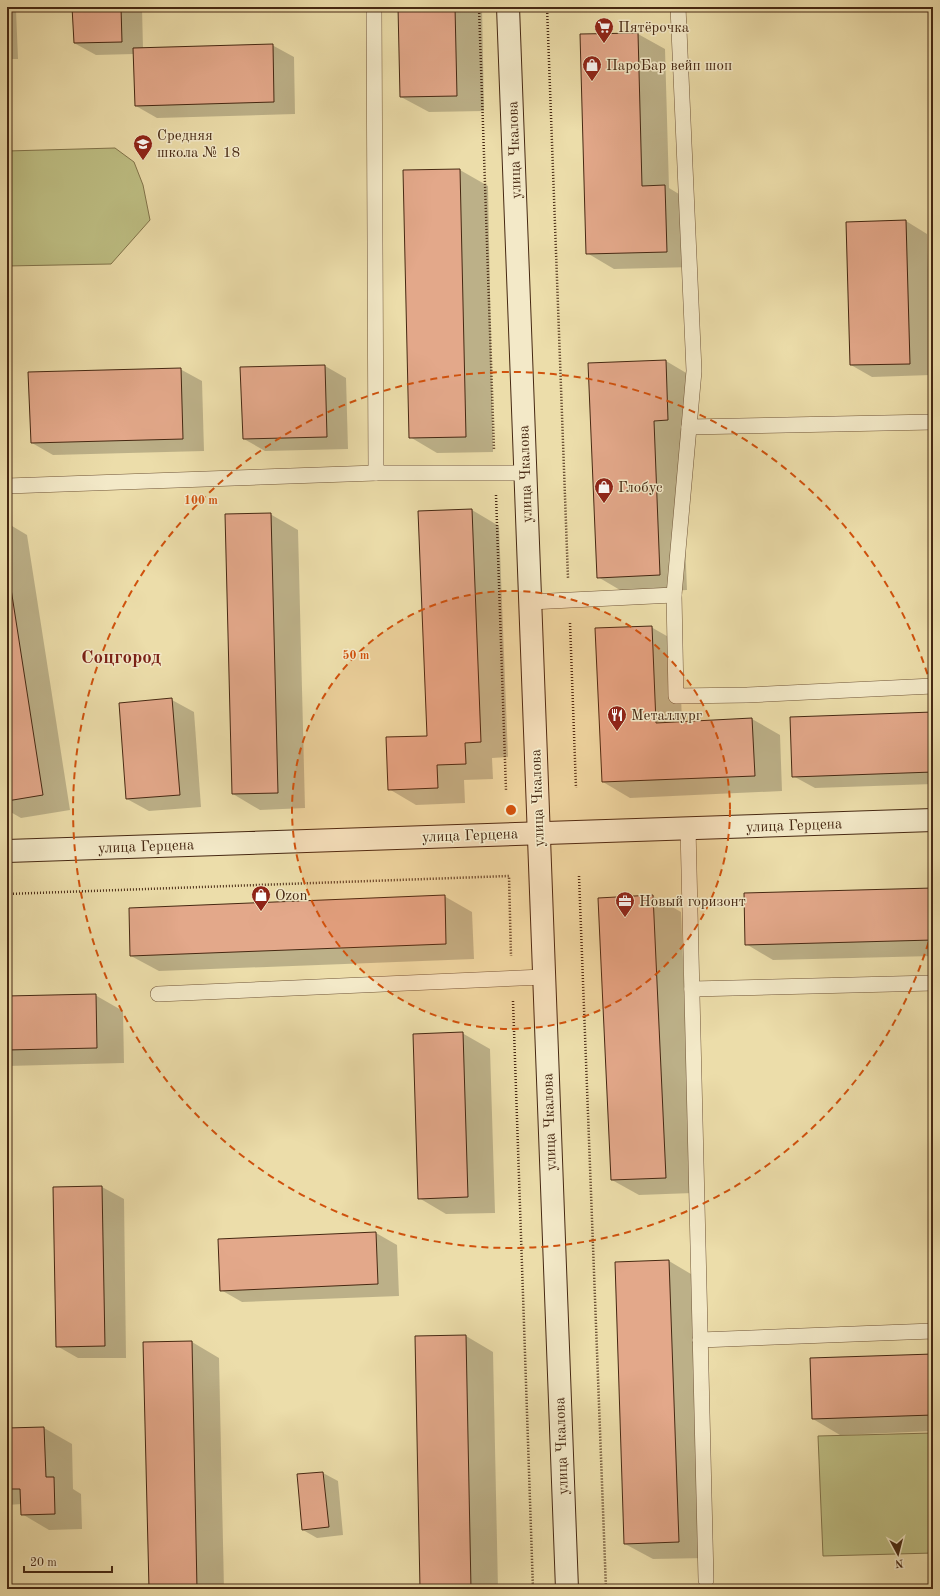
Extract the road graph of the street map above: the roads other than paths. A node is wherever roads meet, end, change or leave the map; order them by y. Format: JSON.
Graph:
{"nodes":[{"id":1,"x":374,"y":7,"type":"edge"},
{"id":2,"x":508,"y":7,"type":"edge"},
{"id":3,"x":678,"y":7,"type":"edge"},
{"id":4,"x":933,"y":422,"type":"edge"},
{"id":5,"x":689,"y":427,"type":"junction"},
{"id":6,"x":376,"y":473,"type":"junction"},
{"id":7,"x":525,"y":473,"type":"junction"},
{"id":8,"x":7,"y":486,"type":"edge"},
{"id":9,"x":674,"y":595,"type":"junction"},
{"id":10,"x":530,"y":602,"type":"junction"},
{"id":11,"x":933,"y":686,"type":"edge"},
{"id":12,"x":933,"y":820,"type":"edge"},
{"id":13,"x":688,"y":828,"type":"junction"},
{"id":14,"x":538,"y":833,"type":"junction"},
{"id":15,"x":7,"y":851,"type":"edge"},
{"id":16,"x":544,"y":977,"type":"junction"},
{"id":17,"x":933,"y":983,"type":"edge"},
{"id":18,"x":692,"y":990,"type":"junction"},
{"id":19,"x":158,"y":994,"type":"dead end"},
{"id":20,"x":933,"y":1330,"type":"edge"},
{"id":21,"x":700,"y":1340,"type":"junction"},
{"id":22,"x":706,"y":1580,"type":"dead end"},
{"id":23,"x":567,"y":1589,"type":"edge"}],
"edges":[{"from":1,"to":6,"type":"lane"},
{"from":2,"to":7,"type":"street","name":"улица Чкалова"},
{"from":3,"to":5,"type":"lane"},
{"from":4,"to":5,"type":"lane"},
{"from":5,"to":9,"type":"lane"},
{"from":6,"to":7,"type":"lane"},
{"from":6,"to":8,"type":"lane"},
{"from":7,"to":10,"type":"street","name":"улица Чкалова"},
{"from":9,"to":10,"type":"lane"},
{"from":9,"to":11,"type":"lane"},
{"from":10,"to":14,"type":"street","name":"улица Чкалова"},
{"from":12,"to":13,"type":"street","name":"улица Герцена"},
{"from":13,"to":14,"type":"street","name":"улица Герцена"},
{"from":13,"to":18,"type":"lane"},
{"from":14,"to":15,"type":"street","name":"улица Герцена"},
{"from":14,"to":16,"type":"street","name":"улица Чкалова"},
{"from":16,"to":19,"type":"lane"},
{"from":16,"to":23,"type":"street","name":"улица Чкалова"},
{"from":17,"to":18,"type":"lane"},
{"from":18,"to":21,"type":"lane"},
{"from":20,"to":21,"type":"lane"},
{"from":21,"to":22,"type":"lane"}]}
